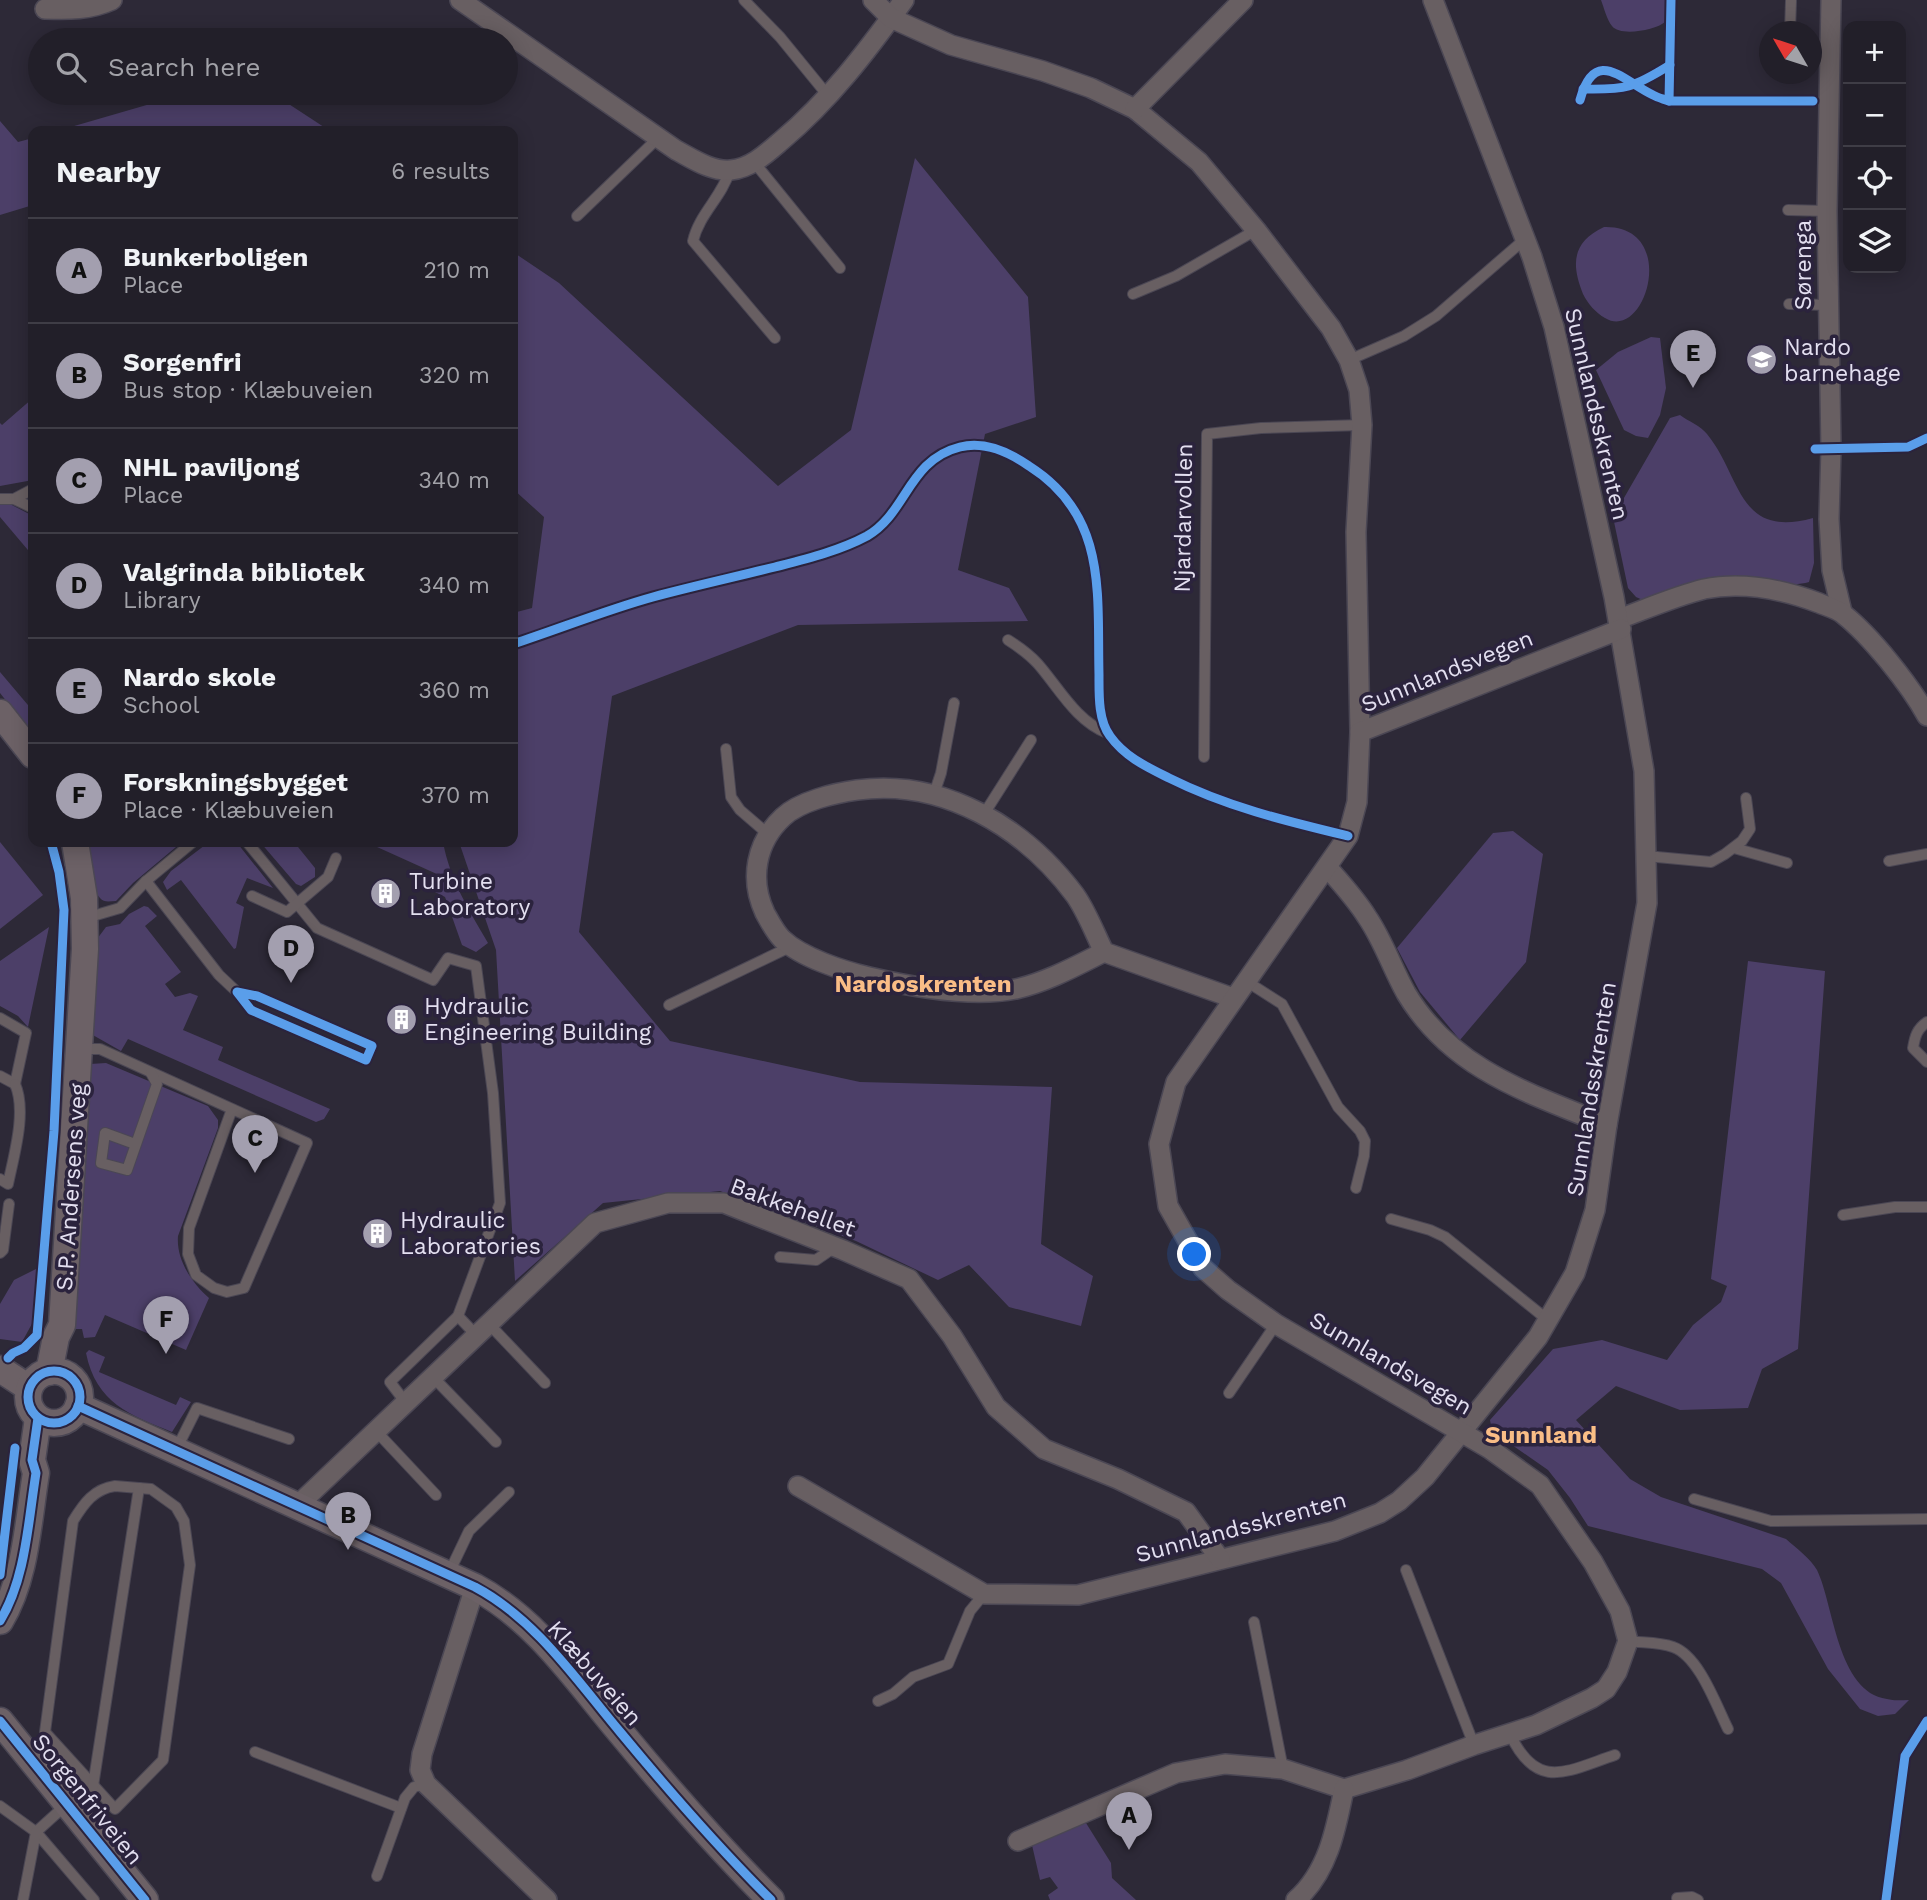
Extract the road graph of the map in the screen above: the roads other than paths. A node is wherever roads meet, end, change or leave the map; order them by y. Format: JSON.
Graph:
{"nodes":[{"id":1,"x":112,"y":0,"type":"edge"},
{"id":2,"x":460,"y":0,"type":"edge"},
{"id":3,"x":744,"y":0,"type":"edge"},
{"id":4,"x":873,"y":0,"type":"edge"},
{"id":5,"x":904,"y":0,"type":"edge"},
{"id":6,"x":1243,"y":0,"type":"edge"},
{"id":7,"x":1433,"y":0,"type":"edge"},
{"id":8,"x":1791,"y":0,"type":"edge"},
{"id":9,"x":1831,"y":0,"type":"edge"},
{"id":10,"x":45,"y":9,"type":"dead end"},
{"id":11,"x":891,"y":18,"type":"junction"},
{"id":12,"x":1790,"y":21,"type":"edge"},
{"id":13,"x":500,"y":28,"type":"edge"},
{"id":14,"x":518,"y":40,"type":"edge"},
{"id":15,"x":1822,"y":49,"type":"edge"},
{"id":16,"x":1822,"y":80,"type":"edge"},
{"id":17,"x":829,"y":97,"type":"junction"},
{"id":18,"x":1135,"y":109,"type":"junction"},
{"id":19,"x":658,"y":138,"type":"junction"},
{"id":20,"x":754,"y":162,"type":"junction"},
{"id":21,"x":730,"y":170,"type":"junction"},
{"id":22,"x":1788,"y":210,"type":"dead end"},
{"id":23,"x":1827,"y":211,"type":"junction"},
{"id":24,"x":577,"y":216,"type":"dead end"},
{"id":25,"x":1256,"y":230,"type":"junction"},
{"id":26,"x":1525,"y":239,"type":"junction"},
{"id":27,"x":840,"y":268,"type":"dead end"},
{"id":28,"x":1133,"y":294,"type":"dead end"},
{"id":29,"x":1788,"y":304,"type":"dead end"},
{"id":30,"x":1827,"y":305,"type":"junction"},
{"id":31,"x":775,"y":338,"type":"dead end"},
{"id":32,"x":1349,"y":360,"type":"junction"},
{"id":33,"x":1362,"y":425,"type":"junction"},
{"id":34,"x":28,"y":492,"type":"edge"},
{"id":35,"x":0,"y":499,"type":"edge"},
{"id":36,"x":13,"y":499,"type":"junction"},
{"id":37,"x":28,"y":506,"type":"edge"},
{"id":38,"x":1842,"y":612,"type":"junction"},
{"id":39,"x":1620,"y":624,"type":"junction"},
{"id":40,"x":1008,"y":640,"type":"dead end"},
{"id":41,"x":954,"y":703,"type":"dead end"},
{"id":42,"x":0,"y":713,"type":"edge"},
{"id":43,"x":1927,"y":716,"type":"edge"},
{"id":44,"x":1360,"y":732,"type":"junction"},
{"id":45,"x":1107,"y":733,"type":"dead end"},
{"id":46,"x":1031,"y":740,"type":"dead end"},
{"id":47,"x":28,"y":749,"type":"edge"},
{"id":48,"x":726,"y":749,"type":"dead end"},
{"id":49,"x":1204,"y":757,"type":"dead end"},
{"id":50,"x":934,"y":794,"type":"junction"},
{"id":51,"x":1746,"y":798,"type":"dead end"},
{"id":52,"x":984,"y":814,"type":"junction"},
{"id":53,"x":768,"y":834,"type":"junction"},
{"id":54,"x":76,"y":847,"type":"edge"},
{"id":55,"x":187,"y":847,"type":"edge"},
{"id":56,"x":251,"y":847,"type":"edge"},
{"id":57,"x":1734,"y":848,"type":"junction"},
{"id":58,"x":1927,"y":854,"type":"edge"},
{"id":59,"x":1646,"y":856,"type":"junction"},
{"id":60,"x":336,"y":858,"type":"dead end"},
{"id":61,"x":1889,"y":861,"type":"dead end"},
{"id":62,"x":1787,"y":863,"type":"dead end"},
{"id":63,"x":1327,"y":867,"type":"junction"},
{"id":64,"x":146,"y":881,"type":"junction"},
{"id":65,"x":252,"y":896,"type":"dead end"},
{"id":66,"x":297,"y":905,"type":"junction"},
{"id":67,"x":85,"y":919,"type":"junction"},
{"id":68,"x":792,"y":946,"type":"junction"},
{"id":69,"x":1104,"y":952,"type":"junction"},
{"id":70,"x":1246,"y":981,"type":"junction"},
{"id":71,"x":237,"y":992,"type":"dead end"},
{"id":72,"x":1233,"y":998,"type":"junction"},
{"id":73,"x":668,"y":1005,"type":"dead end"},
{"id":74,"x":0,"y":1018,"type":"edge"},
{"id":75,"x":1927,"y":1022,"type":"edge"},
{"id":76,"x":80,"y":1049,"type":"junction"},
{"id":77,"x":1927,"y":1062,"type":"edge"},
{"id":78,"x":151,"y":1072,"type":"junction"},
{"id":79,"x":0,"y":1076,"type":"edge"},
{"id":80,"x":15,"y":1084,"type":"junction"},
{"id":81,"x":232,"y":1109,"type":"junction"},
{"id":82,"x":1607,"y":1125,"type":"junction"},
{"id":83,"x":135,"y":1144,"type":"dead end"},
{"id":84,"x":0,"y":1179,"type":"edge"},
{"id":85,"x":1356,"y":1188,"type":"dead end"},
{"id":86,"x":9,"y":1204,"type":"dead end"},
{"id":87,"x":1927,"y":1207,"type":"edge"},
{"id":88,"x":1843,"y":1215,"type":"dead end"},
{"id":89,"x":1391,"y":1219,"type":"dead end"},
{"id":90,"x":835,"y":1247,"type":"junction"},
{"id":91,"x":0,"y":1253,"type":"edge"},
{"id":92,"x":780,"y":1257,"type":"dead end"},
{"id":93,"x":458,"y":1316,"type":"junction"},
{"id":94,"x":1549,"y":1321,"type":"junction"},
{"id":95,"x":1276,"y":1324,"type":"junction"},
{"id":96,"x":483,"y":1330,"type":"junction"},
{"id":97,"x":0,"y":1369,"type":"edge"},
{"id":98,"x":433,"y":1377,"type":"junction"},
{"id":99,"x":48,"y":1378,"type":"junction"},
{"id":100,"x":545,"y":1382,"type":"dead end"},
{"id":101,"x":1229,"y":1393,"type":"dead end"},
{"id":102,"x":407,"y":1402,"type":"junction"},
{"id":103,"x":78,"y":1406,"type":"junction"},
{"id":104,"x":48,"y":1421,"type":"junction"},
{"id":105,"x":376,"y":1431,"type":"junction"},
{"id":106,"x":1461,"y":1432,"type":"junction"},
{"id":107,"x":289,"y":1439,"type":"dead end"},
{"id":108,"x":496,"y":1442,"type":"dead end"},
{"id":109,"x":175,"y":1452,"type":"junction"},
{"id":110,"x":798,"y":1486,"type":"dead end"},
{"id":111,"x":139,"y":1488,"type":"junction"},
{"id":112,"x":509,"y":1492,"type":"dead end"},
{"id":113,"x":436,"y":1495,"type":"dead end"},
{"id":114,"x":1694,"y":1499,"type":"dead end"},
{"id":115,"x":297,"y":1506,"type":"junction"},
{"id":116,"x":1927,"y":1519,"type":"edge"},
{"id":117,"x":1220,"y":1559,"type":"junction"},
{"id":118,"x":1406,"y":1570,"type":"dead end"},
{"id":119,"x":448,"y":1575,"type":"junction"},
{"id":120,"x":475,"y":1587,"type":"junction"},
{"id":121,"x":984,"y":1594,"type":"junction"},
{"id":122,"x":0,"y":1621,"type":"edge"},
{"id":123,"x":1254,"y":1622,"type":"dead end"},
{"id":124,"x":1628,"y":1641,"type":"junction"},
{"id":125,"x":878,"y":1701,"type":"dead end"},
{"id":126,"x":0,"y":1721,"type":"edge"},
{"id":127,"x":1728,"y":1729,"type":"dead end"},
{"id":128,"x":1510,"y":1734,"type":"junction"},
{"id":129,"x":1474,"y":1745,"type":"junction"},
{"id":130,"x":255,"y":1752,"type":"dead end"},
{"id":131,"x":1615,"y":1755,"type":"dead end"},
{"id":132,"x":1283,"y":1769,"type":"junction"},
{"id":133,"x":93,"y":1786,"type":"junction"},
{"id":134,"x":420,"y":1786,"type":"junction"},
{"id":135,"x":1344,"y":1789,"type":"junction"},
{"id":136,"x":67,"y":1804,"type":"junction"},
{"id":137,"x":0,"y":1806,"type":"edge"},
{"id":138,"x":401,"y":1808,"type":"junction"},
{"id":139,"x":36,"y":1832,"type":"junction"},
{"id":140,"x":1018,"y":1841,"type":"dead end"},
{"id":141,"x":377,"y":1876,"type":"dead end"},
{"id":142,"x":1677,"y":1898,"type":"dead end"},
{"id":143,"x":23,"y":1900,"type":"edge"},
{"id":144,"x":94,"y":1900,"type":"edge"},
{"id":145,"x":145,"y":1900,"type":"edge"},
{"id":146,"x":547,"y":1900,"type":"edge"},
{"id":147,"x":771,"y":1900,"type":"edge"},
{"id":148,"x":1296,"y":1900,"type":"edge"},
{"id":149,"x":1698,"y":1900,"type":"edge"}],
"edges":[{"from":1,"to":10,"type":"street"},
{"from":2,"to":13,"type":"street"},
{"from":3,"to":17,"type":"lane"},
{"from":4,"to":11,"type":"street"},
{"from":5,"to":11,"type":"street"},
{"from":6,"to":18,"type":"street"},
{"from":7,"to":26,"type":"street","name":"Sunnlandsskrenten"},
{"from":8,"to":12,"type":"lane"},
{"from":9,"to":15,"type":"street","name":"Sørenga"},
{"from":11,"to":17,"type":"street"},
{"from":11,"to":18,"type":"street"},
{"from":14,"to":19,"type":"street"},
{"from":16,"to":23,"type":"street","name":"Sørenga"},
{"from":17,"to":20,"type":"street"},
{"from":18,"to":25,"type":"street"},
{"from":19,"to":21,"type":"street"},
{"from":19,"to":24,"type":"lane"},
{"from":20,"to":21,"type":"street"},
{"from":20,"to":27,"type":"lane"},
{"from":21,"to":31,"type":"lane"},
{"from":22,"to":23,"type":"lane"},
{"from":23,"to":30,"type":"street","name":"Sørenga"},
{"from":25,"to":28,"type":"lane"},
{"from":25,"to":32,"type":"street"},
{"from":26,"to":32,"type":"lane"},
{"from":26,"to":39,"type":"street","name":"Sunnlandsskrenten"},
{"from":29,"to":30,"type":"lane"},
{"from":30,"to":38,"type":"street","name":"Sørenga"},
{"from":32,"to":33,"type":"street"},
{"from":33,"to":44,"type":"street"},
{"from":33,"to":49,"type":"lane","name":"Njardarvollen"},
{"from":34,"to":36,"type":"lane"},
{"from":35,"to":36,"type":"lane"},
{"from":36,"to":37,"type":"lane"},
{"from":38,"to":39,"type":"street","name":"Sunnlandsvegen"},
{"from":38,"to":43,"type":"street","name":"Sunnlandsvegen"},
{"from":39,"to":44,"type":"street","name":"Sunnlandsvegen"},
{"from":39,"to":59,"type":"street","name":"Sunnlandsskrenten"},
{"from":40,"to":45,"type":"lane"},
{"from":41,"to":50,"type":"lane"},
{"from":42,"to":47,"type":"street"},
{"from":44,"to":63,"type":"street","name":"Sunnlandsvegen"},
{"from":46,"to":52,"type":"lane"},
{"from":48,"to":53,"type":"lane"},
{"from":50,"to":52,"type":"street"},
{"from":50,"to":53,"type":"street"},
{"from":51,"to":57,"type":"lane"},
{"from":52,"to":69,"type":"street"},
{"from":53,"to":68,"type":"street"},
{"from":54,"to":67,"type":"street","name":"S.P. Andersens veg"},
{"from":55,"to":64,"type":"lane"},
{"from":56,"to":66,"type":"lane"},
{"from":57,"to":59,"type":"lane"},
{"from":57,"to":62,"type":"lane"},
{"from":58,"to":61,"type":"lane"},
{"from":59,"to":82,"type":"street","name":"Sunnlandsskrenten"},
{"from":60,"to":66,"type":"lane"},
{"from":63,"to":70,"type":"street","name":"Sunnlandsvegen"},
{"from":63,"to":82,"type":"street"},
{"from":64,"to":67,"type":"lane"},
{"from":64,"to":71,"type":"lane"},
{"from":65,"to":66,"type":"lane"},
{"from":66,"to":93,"type":"lane"},
{"from":67,"to":76,"type":"street","name":"S.P. Andersens veg"},
{"from":68,"to":69,"type":"street"},
{"from":68,"to":73,"type":"lane"},
{"from":69,"to":72,"type":"street"},
{"from":70,"to":72,"type":"street","name":"Sunnlandsvegen"},
{"from":70,"to":85,"type":"lane"},
{"from":72,"to":95,"type":"street","name":"Sunnlandsvegen"},
{"from":74,"to":80,"type":"lane"},
{"from":75,"to":77,"type":"lane"},
{"from":76,"to":78,"type":"lane","name":"S.P. Andersens veg"},
{"from":76,"to":99,"type":"street","name":"S.P. Andersens veg"},
{"from":78,"to":81,"type":"lane","name":"S.P. Andersens veg"},
{"from":78,"to":83,"type":"lane"},
{"from":79,"to":80,"type":"lane"},
{"from":80,"to":84,"type":"lane"},
{"from":81,"to":81,"type":"lane","name":"S.P. Andersens veg"},
{"from":82,"to":94,"type":"street","name":"Sunnlandsskrenten"},
{"from":86,"to":91,"type":"lane"},
{"from":87,"to":88,"type":"lane"},
{"from":89,"to":94,"type":"lane"},
{"from":90,"to":92,"type":"lane"},
{"from":90,"to":96,"type":"street","name":"Bakkehellet"},
{"from":90,"to":117,"type":"street","name":"Bakkehellet"},
{"from":93,"to":96,"type":"lane"},
{"from":93,"to":102,"type":"lane"},
{"from":94,"to":106,"type":"street","name":"Sunnlandsskrenten"},
{"from":95,"to":101,"type":"lane","name":"Sunnlandsvegen"},
{"from":95,"to":106,"type":"street","name":"Sunnlandsvegen"},
{"from":96,"to":98,"type":"street","name":"Bakkehellet"},
{"from":96,"to":100,"type":"lane"},
{"from":97,"to":99,"type":"street"},
{"from":98,"to":102,"type":"street","name":"Bakkehellet"},
{"from":98,"to":108,"type":"lane"},
{"from":99,"to":103,"type":"street"},
{"from":99,"to":104,"type":"street"},
{"from":102,"to":105,"type":"street","name":"Bakkehellet"},
{"from":103,"to":104,"type":"street"},
{"from":103,"to":109,"type":"street","name":"Klæbuveien"},
{"from":104,"to":122,"type":"street"},
{"from":105,"to":113,"type":"lane"},
{"from":105,"to":115,"type":"street","name":"Bakkehellet"},
{"from":106,"to":117,"type":"street","name":"Sunnlandsskrenten"},
{"from":106,"to":124,"type":"street","name":"Sunnlandsvegen"},
{"from":107,"to":109,"type":"lane"},
{"from":109,"to":115,"type":"street","name":"Klæbuveien"},
{"from":110,"to":121,"type":"street","name":"Sunnlandsskrenten"},
{"from":111,"to":133,"type":"lane"},
{"from":111,"to":133,"type":"lane"},
{"from":111,"to":133,"type":"lane"},
{"from":112,"to":119,"type":"lane"},
{"from":114,"to":116,"type":"lane"},
{"from":115,"to":119,"type":"street","name":"Klæbuveien"},
{"from":117,"to":121,"type":"street","name":"Sunnlandsskrenten"},
{"from":118,"to":129,"type":"lane"},
{"from":119,"to":120,"type":"street","name":"Klæbuveien"},
{"from":120,"to":134,"type":"street"},
{"from":120,"to":147,"type":"street","name":"Klæbuveien"},
{"from":121,"to":125,"type":"lane"},
{"from":123,"to":132,"type":"lane"},
{"from":124,"to":127,"type":"lane"},
{"from":124,"to":128,"type":"street"},
{"from":126,"to":136,"type":"street","name":"Sorgenfriveien"},
{"from":128,"to":129,"type":"street"},
{"from":128,"to":131,"type":"lane"},
{"from":129,"to":135,"type":"street"},
{"from":130,"to":138,"type":"lane"},
{"from":132,"to":135,"type":"street"},
{"from":132,"to":140,"type":"street"},
{"from":133,"to":136,"type":"lane"},
{"from":134,"to":138,"type":"lane"},
{"from":134,"to":146,"type":"street"},
{"from":135,"to":148,"type":"street"},
{"from":136,"to":139,"type":"lane"},
{"from":136,"to":145,"type":"street","name":"Sorgenfriveien"},
{"from":137,"to":139,"type":"lane"},
{"from":138,"to":141,"type":"lane"},
{"from":139,"to":143,"type":"lane"},
{"from":139,"to":144,"type":"lane"},
{"from":142,"to":149,"type":"lane"}]}
